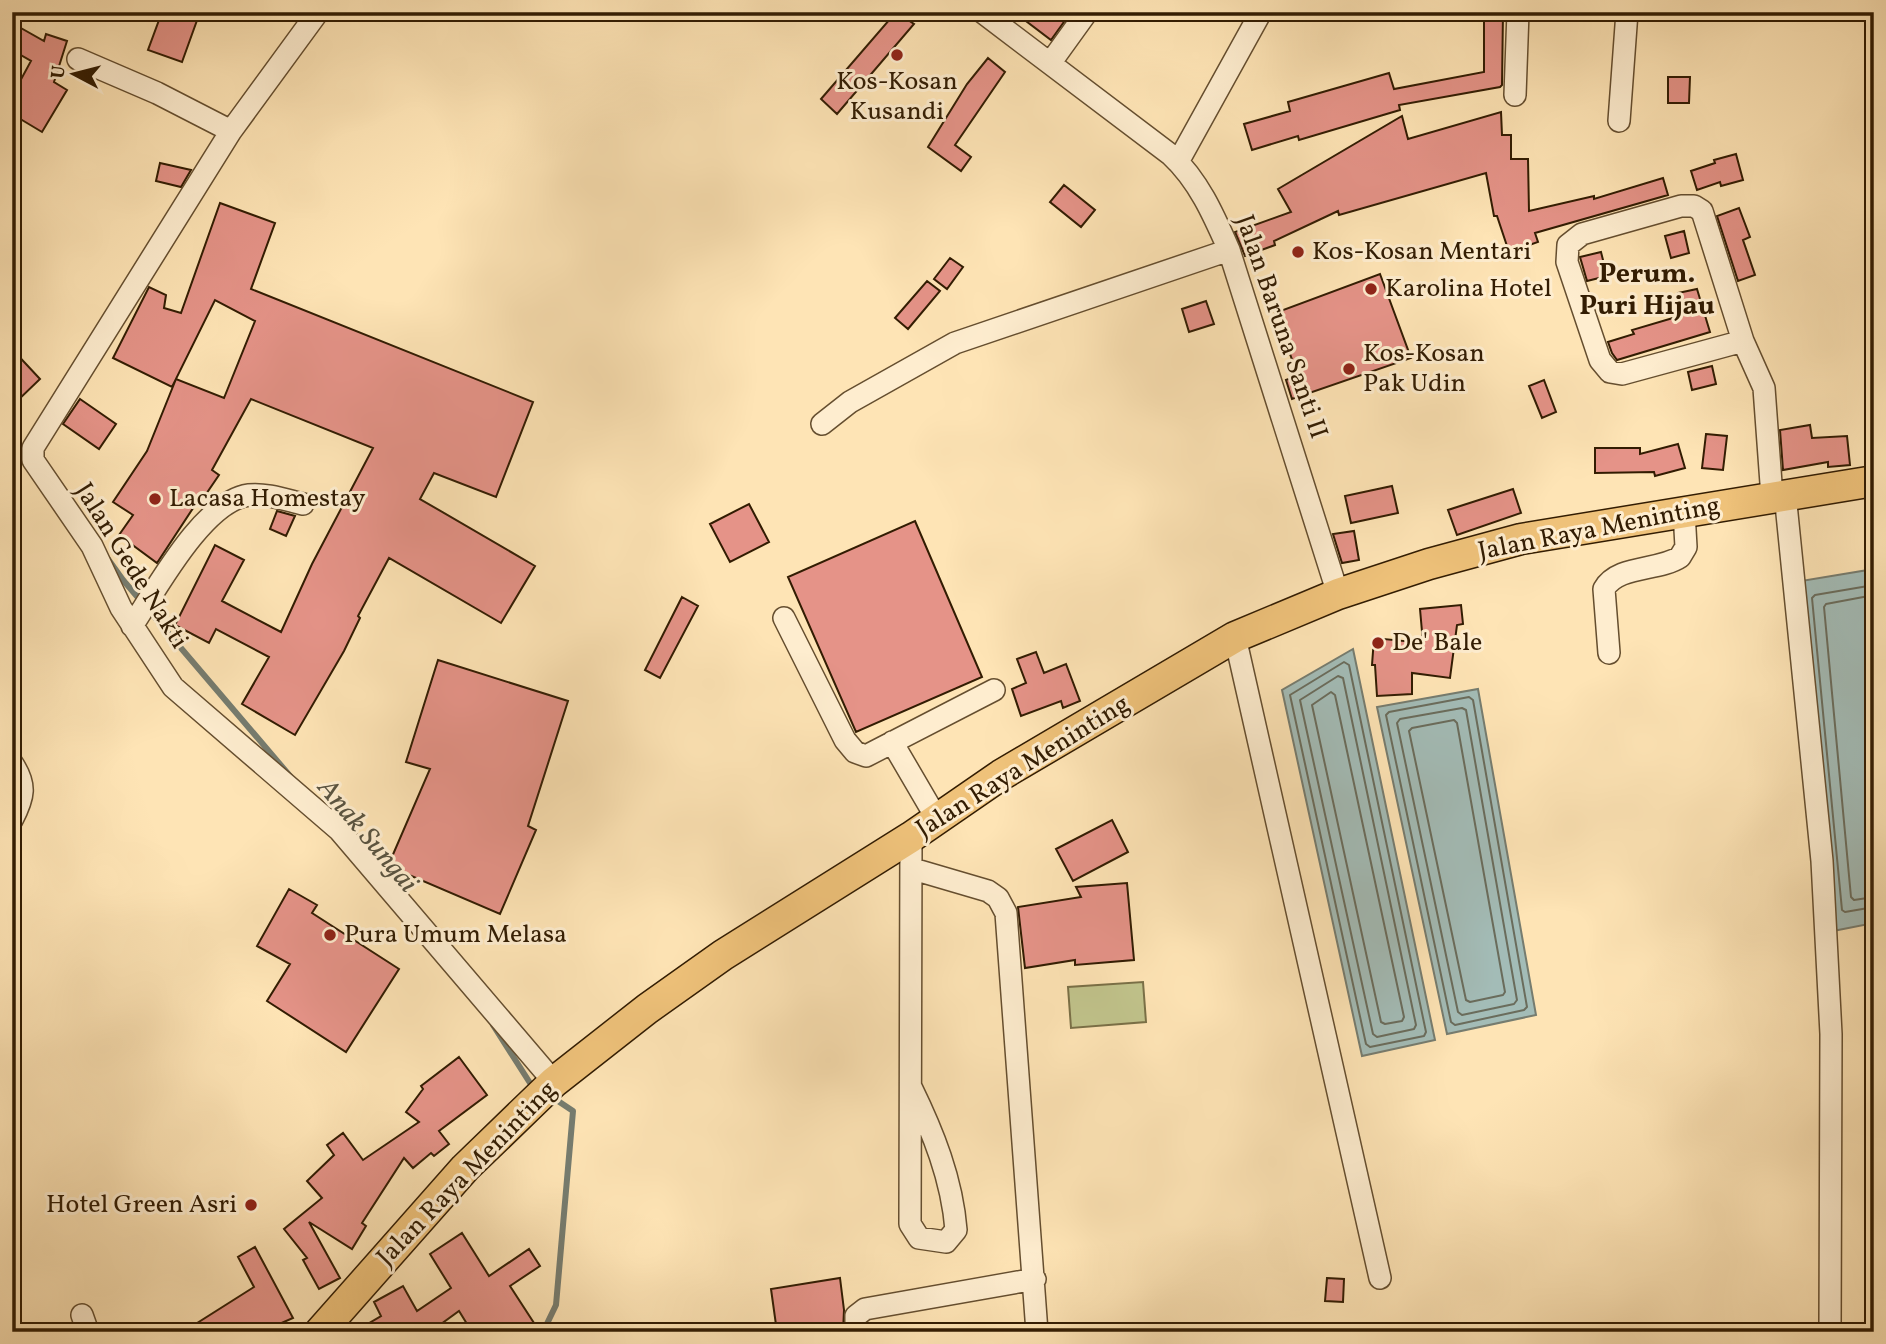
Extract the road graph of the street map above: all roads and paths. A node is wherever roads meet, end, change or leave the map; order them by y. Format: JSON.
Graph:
{"nodes":[{"id":1,"x":318,"y":12,"type":"edge"},
{"id":2,"x":982,"y":12,"type":"edge"},
{"id":3,"x":1087,"y":12,"type":"edge"},
{"id":4,"x":1261,"y":12,"type":"edge"},
{"id":5,"x":1518,"y":12,"type":"edge"},
{"id":6,"x":1627,"y":12,"type":"edge"},
{"id":7,"x":78,"y":59,"type":"dead end"},
{"id":8,"x":1051,"y":62,"type":"junction"},
{"id":9,"x":1515,"y":95,"type":"dead end"},
{"id":10,"x":1619,"y":121,"type":"dead end"},
{"id":11,"x":230,"y":131,"type":"junction"},
{"id":12,"x":1178,"y":162,"type":"junction"},
{"id":13,"x":1229,"y":250,"type":"junction"},
{"id":14,"x":1743,"y":341,"type":"junction"},
{"id":15,"x":822,"y":424,"type":"dead end"},
{"id":16,"x":1874,"y":481,"type":"edge"},
{"id":17,"x":1779,"y":496,"type":"junction"},
{"id":18,"x":303,"y":504,"type":"dead end"},
{"id":19,"x":1684,"y":512,"type":"junction"},
{"id":20,"x":1338,"y":594,"type":"junction"},
{"id":21,"x":141,"y":613,"type":"junction"},
{"id":22,"x":784,"y":618,"type":"dead end"},
{"id":23,"x":1235,"y":637,"type":"junction"},
{"id":24,"x":1609,"y":653,"type":"dead end"},
{"id":25,"x":994,"y":690,"type":"dead end"},
{"id":26,"x":892,"y":742,"type":"junction"},
{"id":27,"x":12,"y":763,"type":"edge"},
{"id":28,"x":937,"y":819,"type":"junction"},
{"id":29,"x":12,"y":820,"type":"edge"},
{"id":30,"x":911,"y":837,"type":"junction"},
{"id":31,"x":913,"y":869,"type":"junction"},
{"id":32,"x":551,"y":1084,"type":"junction"},
{"id":33,"x":911,"y":1087,"type":"junction"},
{"id":34,"x":1380,"y":1278,"type":"dead end"},
{"id":35,"x":1035,"y":1279,"type":"junction"},
{"id":36,"x":320,"y":1332,"type":"edge"},
{"id":37,"x":856,"y":1332,"type":"edge"},
{"id":38,"x":1037,"y":1332,"type":"edge"},
{"id":39,"x":1830,"y":1332,"type":"edge"}],
"edges":[{"from":1,"to":11,"type":"street","name":"Jalan Gede Nakti"},
{"from":2,"to":8,"type":"street","name":"Jalan Baruna Santi II"},
{"from":3,"to":8,"type":"street"},
{"from":4,"to":12,"type":"street"},
{"from":5,"to":9,"type":"street"},
{"from":6,"to":10,"type":"street"},
{"from":7,"to":11,"type":"street"},
{"from":8,"to":12,"type":"street","name":"Jalan Baruna Santi II"},
{"from":11,"to":21,"type":"street","name":"Jalan Gede Nakti"},
{"from":12,"to":13,"type":"street","name":"Jalan Baruna Santi II"},
{"from":13,"to":15,"type":"street"},
{"from":13,"to":20,"type":"street","name":"Jalan Baruna Santi II"},
{"from":14,"to":14,"type":"street"},
{"from":14,"to":17,"type":"street"},
{"from":16,"to":17,"type":"highway","name":"Jalan Raya Meninting"},
{"from":17,"to":19,"type":"highway","name":"Jalan Raya Meninting"},
{"from":17,"to":39,"type":"street"},
{"from":18,"to":21,"type":"street"},
{"from":19,"to":20,"type":"highway","name":"Jalan Raya Meninting"},
{"from":19,"to":24,"type":"street"},
{"from":20,"to":23,"type":"highway","name":"Jalan Raya Meninting"},
{"from":21,"to":32,"type":"street","name":"Jalan Gede Nakti"},
{"from":22,"to":26,"type":"street"},
{"from":23,"to":28,"type":"highway","name":"Jalan Raya Meninting"},
{"from":23,"to":34,"type":"street"},
{"from":25,"to":26,"type":"street"},
{"from":26,"to":28,"type":"street"},
{"from":27,"to":29,"type":"street"},
{"from":28,"to":30,"type":"highway","name":"Jalan Raya Meninting"},
{"from":30,"to":31,"type":"street"},
{"from":30,"to":32,"type":"highway","name":"Jalan Raya Meninting"},
{"from":31,"to":33,"type":"street"},
{"from":31,"to":35,"type":"street"},
{"from":32,"to":36,"type":"highway","name":"Jalan Raya Meninting"},
{"from":33,"to":33,"type":"street"},
{"from":35,"to":37,"type":"street"},
{"from":35,"to":38,"type":"street"}]}
